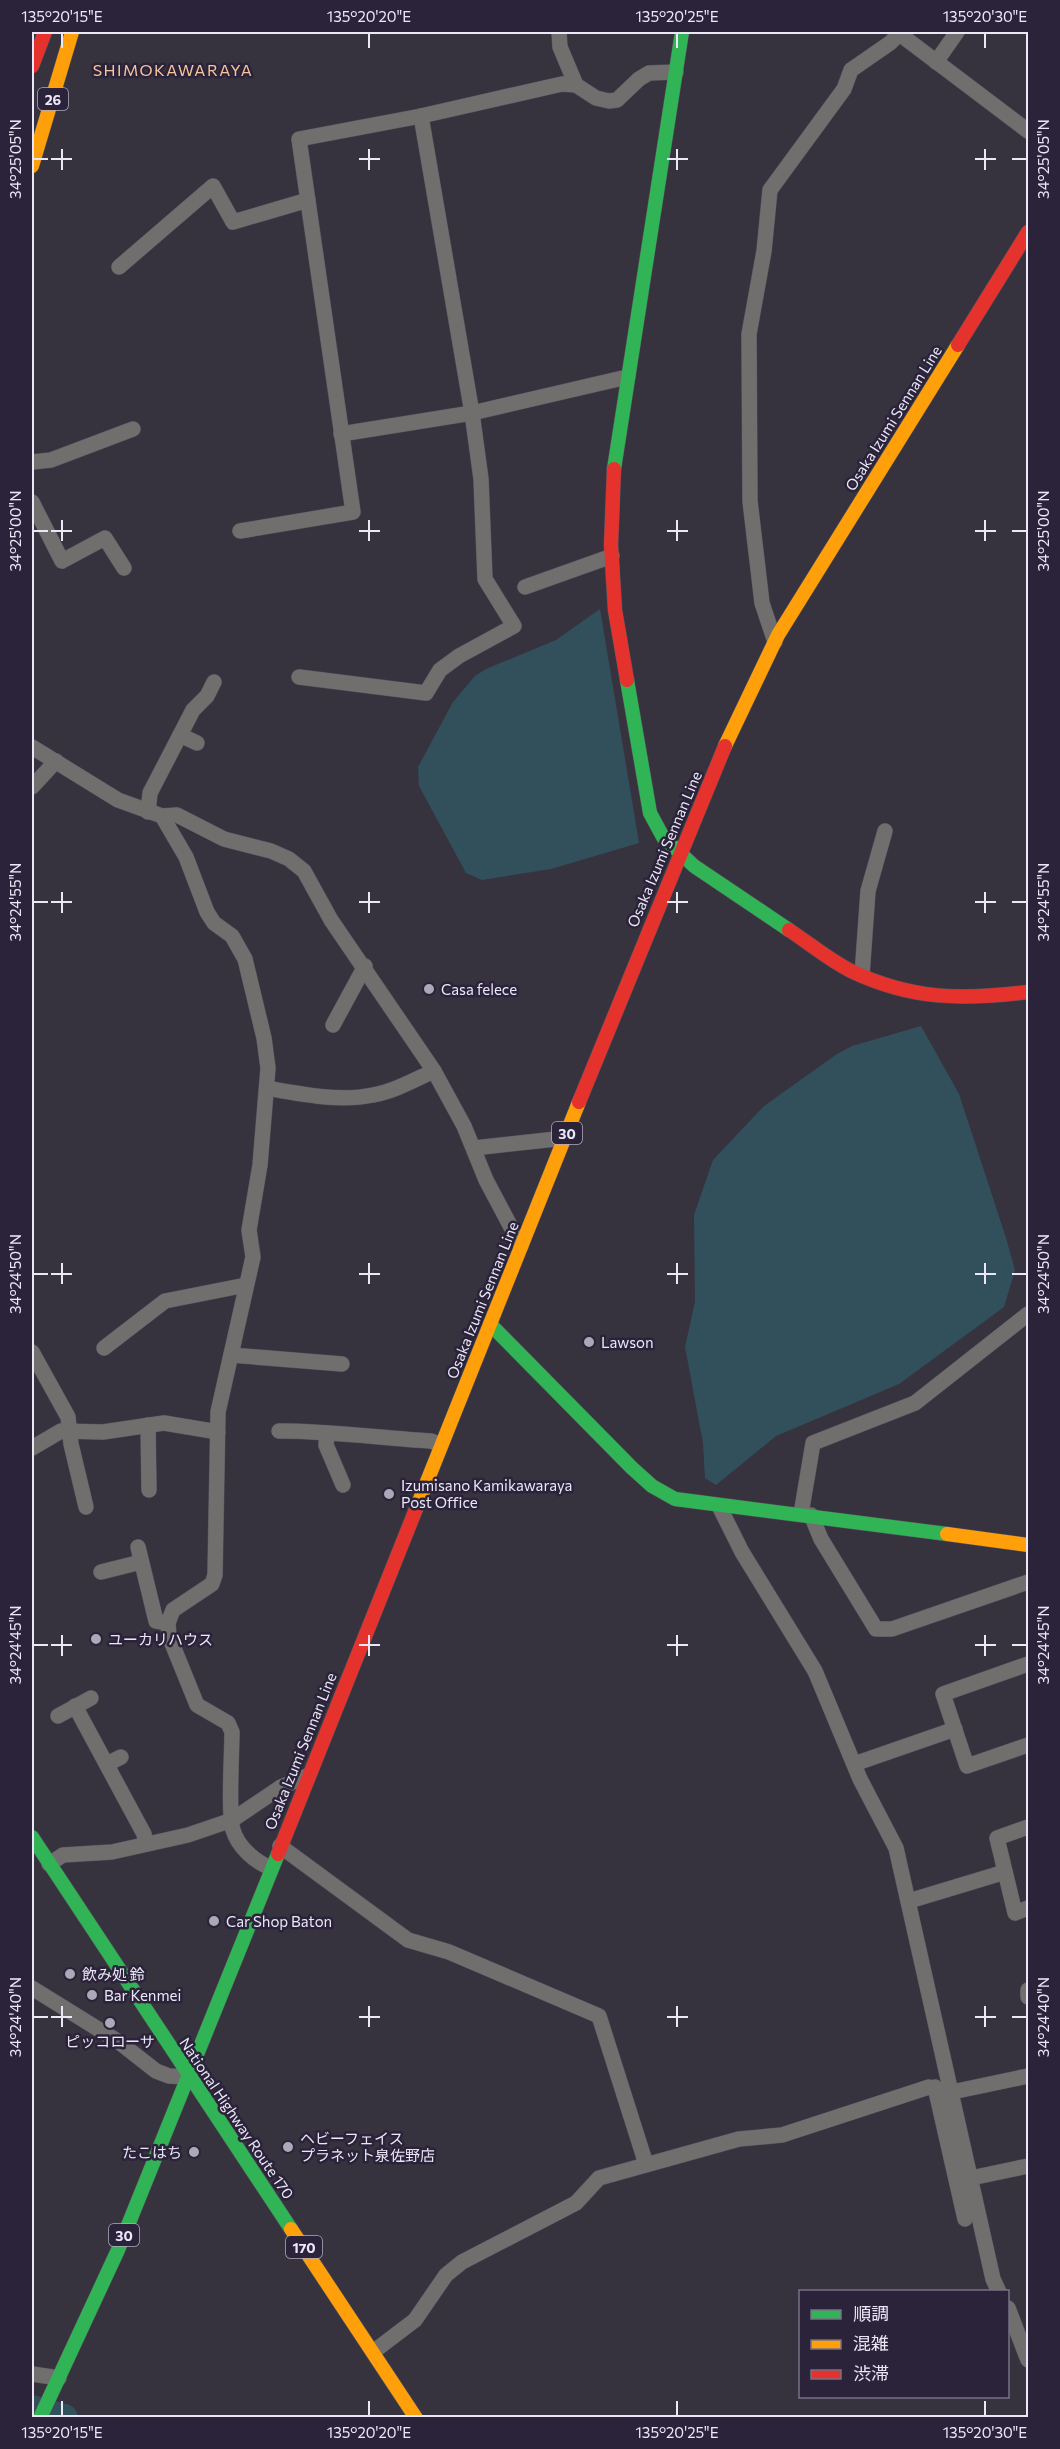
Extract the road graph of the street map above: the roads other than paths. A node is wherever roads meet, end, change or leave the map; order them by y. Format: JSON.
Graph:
{"nodes":[{"id":1,"x":45,"y":32,"type":"edge"},
{"id":2,"x":67,"y":32,"type":"edge"},
{"id":3,"x":72,"y":32,"type":"edge"},
{"id":4,"x":559,"y":32,"type":"edge"},
{"id":5,"x":682,"y":32,"type":"edge"},
{"id":6,"x":900,"y":32,"type":"edge"},
{"id":7,"x":957,"y":32,"type":"edge"},
{"id":8,"x":936,"y":62,"type":"junction"},
{"id":9,"x":32,"y":66,"type":"edge"},
{"id":10,"x":676,"y":72,"type":"junction"},
{"id":11,"x":576,"y":85,"type":"junction"},
{"id":12,"x":421,"y":116,"type":"junction"},
{"id":13,"x":32,"y":118,"type":"edge"},
{"id":14,"x":1029,"y":131,"type":"edge"},
{"id":15,"x":32,"y":166,"type":"edge"},
{"id":16,"x":308,"y":200,"type":"junction"},
{"id":17,"x":1029,"y":232,"type":"edge"},
{"id":18,"x":119,"y":267,"type":"dead end"},
{"id":19,"x":627,"y":377,"type":"junction"},
{"id":20,"x":472,"y":412,"type":"junction"},
{"id":21,"x":133,"y":429,"type":"dead end"},
{"id":22,"x":341,"y":434,"type":"junction"},
{"id":23,"x":32,"y":462,"type":"edge"},
{"id":24,"x":32,"y":502,"type":"edge"},
{"id":25,"x":240,"y":531,"type":"dead end"},
{"id":26,"x":612,"y":556,"type":"junction"},
{"id":27,"x":124,"y":568,"type":"dead end"},
{"id":28,"x":525,"y":587,"type":"dead end"},
{"id":29,"x":775,"y":642,"type":"junction"},
{"id":30,"x":299,"y":677,"type":"dead end"},
{"id":31,"x":214,"y":682,"type":"dead end"},
{"id":32,"x":180,"y":735,"type":"junction"},
{"id":33,"x":197,"y":742,"type":"dead end"},
{"id":34,"x":32,"y":747,"type":"edge"},
{"id":35,"x":56,"y":761,"type":"junction"},
{"id":36,"x":32,"y":787,"type":"edge"},
{"id":37,"x":155,"y":814,"type":"junction"},
{"id":38,"x":885,"y":831,"type":"dead end"},
{"id":39,"x":679,"y":853,"type":"junction"},
{"id":40,"x":364,"y":966,"type":"junction"},
{"id":41,"x":862,"y":975,"type":"junction"},
{"id":42,"x":1029,"y":992,"type":"edge"},
{"id":43,"x":333,"y":1025,"type":"dead end"},
{"id":44,"x":434,"y":1071,"type":"junction"},
{"id":45,"x":267,"y":1088,"type":"junction"},
{"id":46,"x":565,"y":1138,"type":"junction"},
{"id":47,"x":474,"y":1148,"type":"junction"},
{"id":48,"x":521,"y":1246,"type":"junction"},
{"id":49,"x":246,"y":1285,"type":"junction"},
{"id":50,"x":1029,"y":1314,"type":"edge"},
{"id":51,"x":490,"y":1324,"type":"junction"},
{"id":52,"x":104,"y":1348,"type":"dead end"},
{"id":53,"x":32,"y":1352,"type":"edge"},
{"id":54,"x":231,"y":1355,"type":"junction"},
{"id":55,"x":342,"y":1364,"type":"dead end"},
{"id":56,"x":148,"y":1425,"type":"junction"},
{"id":57,"x":69,"y":1431,"type":"junction"},
{"id":58,"x":279,"y":1431,"type":"dead end"},
{"id":59,"x":218,"y":1432,"type":"junction"},
{"id":60,"x":327,"y":1433,"type":"junction"},
{"id":61,"x":441,"y":1445,"type":"junction"},
{"id":62,"x":32,"y":1448,"type":"edge"},
{"id":63,"x":343,"y":1485,"type":"dead end"},
{"id":64,"x":149,"y":1490,"type":"dead end"},
{"id":65,"x":719,"y":1506,"type":"junction"},
{"id":66,"x":86,"y":1507,"type":"dead end"},
{"id":67,"x":806,"y":1515,"type":"junction"},
{"id":68,"x":1029,"y":1545,"type":"edge"},
{"id":69,"x":138,"y":1547,"type":"dead end"},
{"id":70,"x":141,"y":1562,"type":"junction"},
{"id":71,"x":101,"y":1572,"type":"dead end"},
{"id":72,"x":1029,"y":1581,"type":"edge"},
{"id":73,"x":168,"y":1623,"type":"junction"},
{"id":74,"x":1029,"y":1664,"type":"edge"},
{"id":75,"x":91,"y":1698,"type":"dead end"},
{"id":76,"x":75,"y":1706,"type":"junction"},
{"id":77,"x":57,"y":1716,"type":"dead end"},
{"id":78,"x":955,"y":1729,"type":"junction"},
{"id":79,"x":1029,"y":1744,"type":"edge"},
{"id":80,"x":121,"y":1757,"type":"dead end"},
{"id":81,"x":106,"y":1764,"type":"junction"},
{"id":82,"x":854,"y":1764,"type":"junction"},
{"id":83,"x":307,"y":1776,"type":"junction"},
{"id":84,"x":232,"y":1821,"type":"junction"},
{"id":85,"x":1029,"y":1827,"type":"edge"},
{"id":86,"x":146,"y":1844,"type":"junction"},
{"id":87,"x":34,"y":1846,"type":"edge"},
{"id":88,"x":280,"y":1846,"type":"junction"},
{"id":89,"x":49,"y":1864,"type":"junction"},
{"id":90,"x":271,"y":1868,"type":"junction"},
{"id":91,"x":1005,"y":1872,"type":"junction"},
{"id":92,"x":909,"y":1901,"type":"junction"},
{"id":93,"x":1029,"y":1908,"type":"edge"},
{"id":94,"x":32,"y":1988,"type":"edge"},
{"id":95,"x":1029,"y":1990,"type":"edge"},
{"id":96,"x":1029,"y":1997,"type":"edge"},
{"id":97,"x":1029,"y":2076,"type":"edge"},
{"id":98,"x":189,"y":2077,"type":"junction"},
{"id":99,"x":935,"y":2087,"type":"junction"},
{"id":100,"x":952,"y":2092,"type":"junction"},
{"id":101,"x":646,"y":2164,"type":"junction"},
{"id":102,"x":1029,"y":2166,"type":"edge"},
{"id":103,"x":971,"y":2178,"type":"junction"},
{"id":104,"x":965,"y":2219,"type":"dead end"},
{"id":105,"x":998,"y":2290,"type":"edge"},
{"id":106,"x":1009,"y":2310,"type":"edge"},
{"id":107,"x":373,"y":2352,"type":"junction"},
{"id":108,"x":1029,"y":2360,"type":"edge"},
{"id":109,"x":32,"y":2374,"type":"edge"},
{"id":110,"x":56,"y":2385,"type":"junction"},
{"id":111,"x":40,"y":2418,"type":"edge"},
{"id":112,"x":416,"y":2418,"type":"edge"}],
"edges":[{"from":1,"to":9,"type":"main road"},
{"from":2,"to":13,"type":"main road","number":"26"},
{"from":3,"to":15,"type":"main road","number":"26"},
{"from":4,"to":11,"type":"street"},
{"from":5,"to":10,"type":"main road"},
{"from":6,"to":8,"type":"street"},
{"from":6,"to":29,"type":"street"},
{"from":7,"to":8,"type":"street"},
{"from":8,"to":14,"type":"street"},
{"from":10,"to":11,"type":"street"},
{"from":10,"to":19,"type":"main road"},
{"from":11,"to":12,"type":"street"},
{"from":12,"to":16,"type":"street"},
{"from":12,"to":20,"type":"street"},
{"from":16,"to":18,"type":"street"},
{"from":16,"to":22,"type":"street"},
{"from":17,"to":29,"type":"main road","name":"Osaka Izumi Sennan Line","number":"30"},
{"from":19,"to":20,"type":"street"},
{"from":19,"to":26,"type":"main road"},
{"from":20,"to":22,"type":"street"},
{"from":20,"to":30,"type":"street"},
{"from":21,"to":23,"type":"street"},
{"from":22,"to":25,"type":"street"},
{"from":24,"to":27,"type":"street"},
{"from":26,"to":28,"type":"street"},
{"from":26,"to":39,"type":"main road"},
{"from":29,"to":39,"type":"main road","name":"Osaka Izumi Sennan Line","number":"30"},
{"from":31,"to":32,"type":"street"},
{"from":32,"to":33,"type":"street"},
{"from":32,"to":37,"type":"street"},
{"from":34,"to":35,"type":"street"},
{"from":35,"to":36,"type":"street"},
{"from":35,"to":37,"type":"street"},
{"from":37,"to":40,"type":"street"},
{"from":37,"to":45,"type":"street"},
{"from":38,"to":41,"type":"street"},
{"from":39,"to":41,"type":"main road"},
{"from":39,"to":46,"type":"main road","name":"Osaka Izumi Sennan Line","number":"30"},
{"from":40,"to":43,"type":"street"},
{"from":40,"to":44,"type":"street"},
{"from":41,"to":42,"type":"main road"},
{"from":44,"to":45,"type":"street"},
{"from":44,"to":47,"type":"street"},
{"from":45,"to":49,"type":"street"},
{"from":46,"to":47,"type":"street"},
{"from":46,"to":48,"type":"main road","name":"Osaka Izumi Sennan Line","number":"30"},
{"from":47,"to":48,"type":"street"},
{"from":48,"to":51,"type":"main road","name":"Osaka Izumi Sennan Line","number":"30"},
{"from":49,"to":52,"type":"street"},
{"from":49,"to":54,"type":"street"},
{"from":50,"to":67,"type":"street"},
{"from":51,"to":61,"type":"main road","name":"Osaka Izumi Sennan Line","number":"30"},
{"from":51,"to":65,"type":"main road"},
{"from":53,"to":57,"type":"street"},
{"from":54,"to":55,"type":"street"},
{"from":54,"to":59,"type":"street"},
{"from":56,"to":57,"type":"street"},
{"from":56,"to":59,"type":"street"},
{"from":56,"to":64,"type":"street"},
{"from":57,"to":62,"type":"street"},
{"from":57,"to":66,"type":"street"},
{"from":58,"to":60,"type":"street"},
{"from":59,"to":73,"type":"street"},
{"from":60,"to":61,"type":"street"},
{"from":60,"to":63,"type":"street"},
{"from":61,"to":83,"type":"main road","name":"Osaka Izumi Sennan Line","number":"30"},
{"from":65,"to":67,"type":"main road"},
{"from":65,"to":82,"type":"street"},
{"from":67,"to":68,"type":"main road"},
{"from":67,"to":72,"type":"street"},
{"from":69,"to":70,"type":"street"},
{"from":70,"to":71,"type":"street"},
{"from":70,"to":73,"type":"street"},
{"from":73,"to":84,"type":"street"},
{"from":74,"to":78,"type":"street"},
{"from":75,"to":76,"type":"street"},
{"from":76,"to":77,"type":"street"},
{"from":76,"to":81,"type":"street"},
{"from":78,"to":79,"type":"street"},
{"from":78,"to":82,"type":"street"},
{"from":80,"to":81,"type":"street"},
{"from":81,"to":86,"type":"street"},
{"from":82,"to":92,"type":"street"},
{"from":83,"to":84,"type":"street"},
{"from":83,"to":88,"type":"main road","name":"Osaka Izumi Sennan Line","number":"30"},
{"from":84,"to":86,"type":"street"},
{"from":84,"to":90,"type":"street"},
{"from":85,"to":91,"type":"street"},
{"from":86,"to":89,"type":"street"},
{"from":87,"to":89,"type":"main road","name":"National Highway Route 170","number":"170"},
{"from":88,"to":90,"type":"main road","name":"Osaka Izumi Sennan Line","number":"30"},
{"from":88,"to":101,"type":"street"},
{"from":89,"to":98,"type":"main road","name":"National Highway Route 170","number":"170"},
{"from":90,"to":98,"type":"main road","name":"Osaka Izumi Sennan Line","number":"30"},
{"from":91,"to":92,"type":"street"},
{"from":91,"to":93,"type":"street"},
{"from":92,"to":100,"type":"street"},
{"from":94,"to":98,"type":"street"},
{"from":95,"to":96,"type":"street"},
{"from":97,"to":100,"type":"street"},
{"from":98,"to":107,"type":"main road","name":"National Highway Route 170","number":"170"},
{"from":98,"to":110,"type":"main road","name":"Osaka Izumi Sennan Line","number":"30"},
{"from":99,"to":100,"type":"street"},
{"from":99,"to":101,"type":"street"},
{"from":99,"to":104,"type":"street"},
{"from":100,"to":103,"type":"street"},
{"from":101,"to":107,"type":"street"},
{"from":102,"to":103,"type":"street"},
{"from":103,"to":105,"type":"street"},
{"from":106,"to":108,"type":"street"},
{"from":107,"to":112,"type":"main road","name":"National Highway Route 170","number":"170"},
{"from":109,"to":110,"type":"street"},
{"from":110,"to":111,"type":"main road","name":"Osaka Izumi Sennan Line","number":"30"}]}
